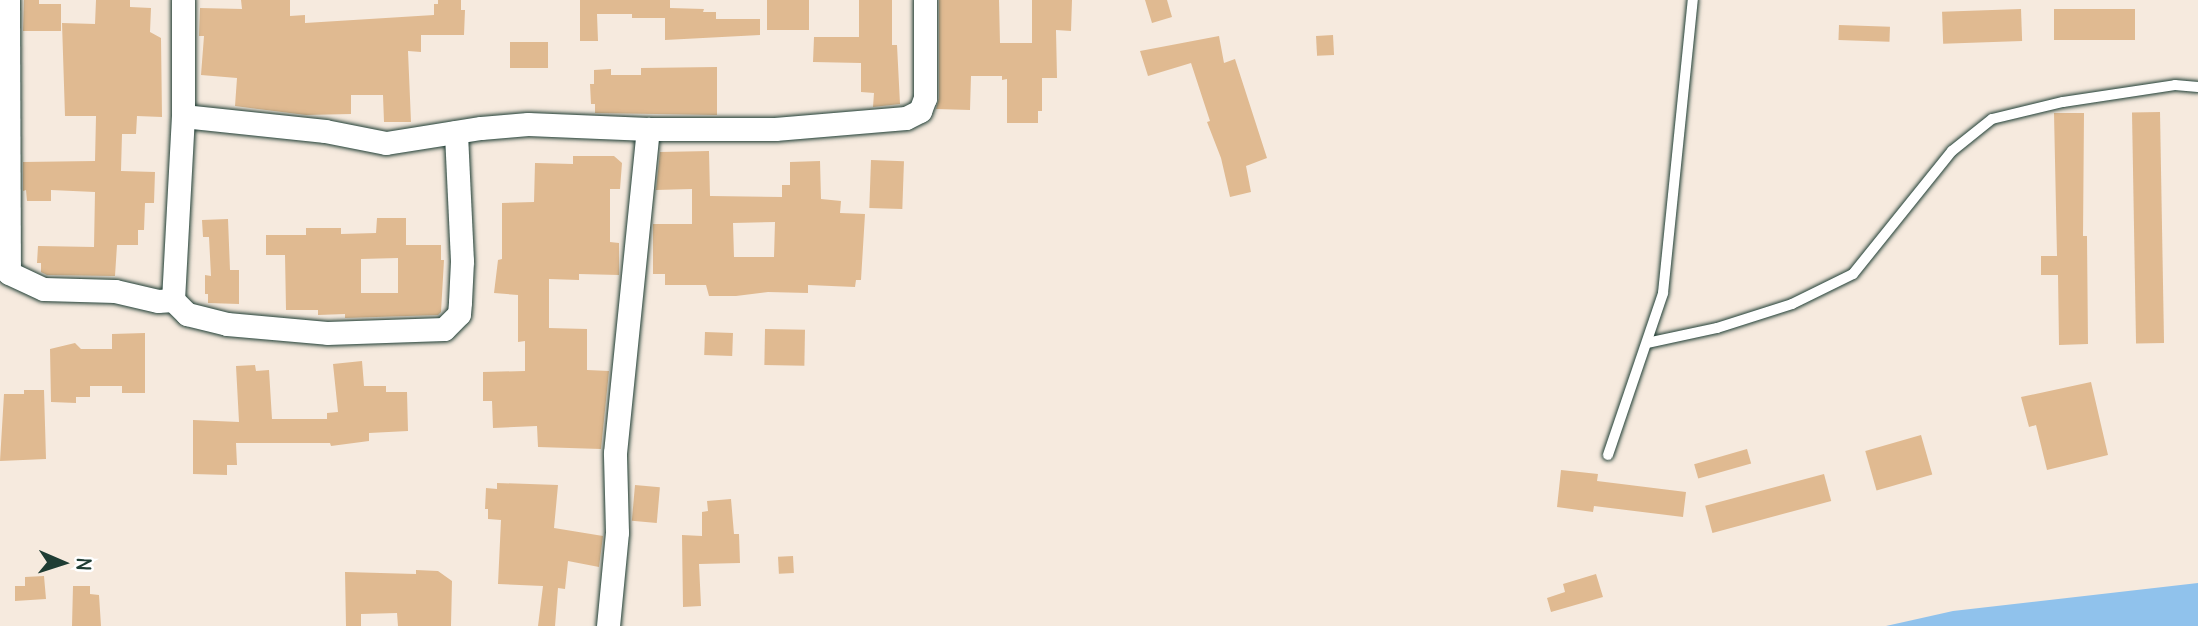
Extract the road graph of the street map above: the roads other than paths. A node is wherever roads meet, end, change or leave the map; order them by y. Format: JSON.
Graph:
{"nodes":[{"id":1,"x":8,"y":0,"type":"edge"},
{"id":2,"x":183,"y":0,"type":"edge"},
{"id":3,"x":925,"y":0,"type":"edge"},
{"id":4,"x":1693,"y":0,"type":"edge"},
{"id":5,"x":2198,"y":87,"type":"edge"},
{"id":6,"x":183,"y":116,"type":"junction"},
{"id":7,"x":648,"y":129,"type":"junction"},
{"id":8,"x":456,"y":132,"type":"junction"},
{"id":9,"x":5,"y":277,"type":"edge"},
{"id":10,"x":173,"y":300,"type":"junction"},
{"id":11,"x":1647,"y":343,"type":"junction"},
{"id":12,"x":1608,"y":455,"type":"dead end"},
{"id":13,"x":608,"y":626,"type":"edge"}],
"edges":[{"from":1,"to":9,"type":"street"},
{"from":2,"to":6,"type":"street"},
{"from":3,"to":7,"type":"street"},
{"from":4,"to":11,"type":"lane"},
{"from":5,"to":11,"type":"lane"},
{"from":6,"to":8,"type":"street"},
{"from":6,"to":10,"type":"street"},
{"from":7,"to":8,"type":"street"},
{"from":7,"to":13,"type":"street"},
{"from":8,"to":10,"type":"street"},
{"from":9,"to":10,"type":"street"},
{"from":11,"to":12,"type":"lane"}]}
